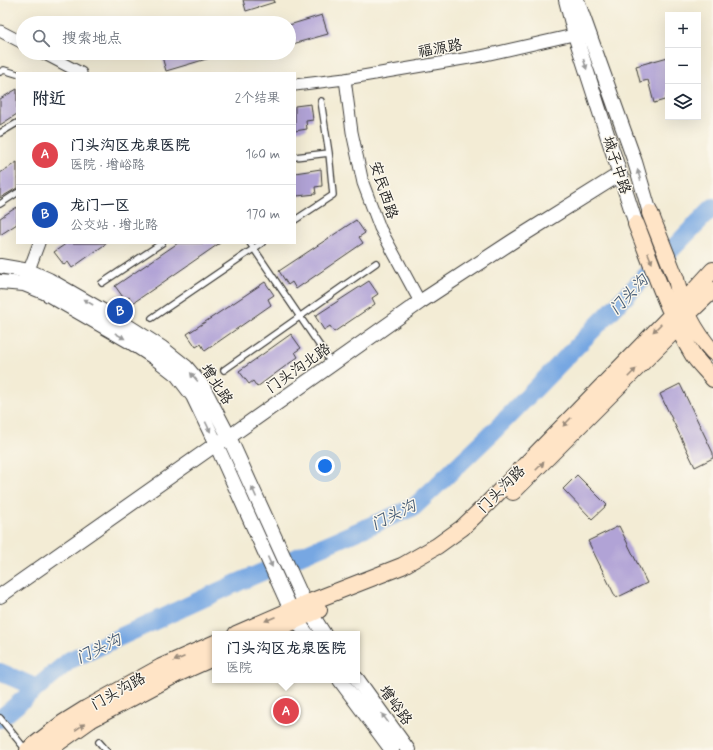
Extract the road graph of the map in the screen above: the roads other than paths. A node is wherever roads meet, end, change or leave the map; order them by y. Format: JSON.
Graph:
{"nodes":[{"id":1,"x":566,"y":0,"type":"edge"},
{"id":2,"x":576,"y":0,"type":"edge"},
{"id":3,"x":0,"y":30,"type":"edge"},
{"id":4,"x":582,"y":33,"type":"junction"},
{"id":5,"x":16,"y":38,"type":"edge"},
{"id":6,"x":56,"y":60,"type":"edge"},
{"id":7,"x":0,"y":72,"type":"edge"},
{"id":8,"x":79,"y":72,"type":"edge"},
{"id":9,"x":16,"y":74,"type":"edge"},
{"id":10,"x":345,"y":79,"type":"junction"},
{"id":11,"x":296,"y":85,"type":"edge"},
{"id":12,"x":321,"y":101,"type":"dead end"},
{"id":13,"x":16,"y":124,"type":"edge"},
{"id":14,"x":0,"y":133,"type":"edge"},
{"id":15,"x":329,"y":153,"type":"junction"},
{"id":16,"x":296,"y":157,"type":"edge"},
{"id":17,"x":620,"y":174,"type":"junction"},
{"id":18,"x":16,"y":195,"type":"edge"},
{"id":19,"x":0,"y":204,"type":"edge"},
{"id":20,"x":650,"y":213,"type":"joint"},
{"id":21,"x":296,"y":219,"type":"edge"},
{"id":22,"x":636,"y":224,"type":"joint"},
{"id":23,"x":39,"y":244,"type":"edge"},
{"id":24,"x":160,"y":244,"type":"edge"},
{"id":25,"x":251,"y":244,"type":"edge"},
{"id":26,"x":261,"y":244,"type":"edge"},
{"id":27,"x":254,"y":249,"type":"junction"},
{"id":28,"x":376,"y":263,"type":"dead end"},
{"id":29,"x":0,"y":266,"type":"edge"},
{"id":30,"x":713,"y":270,"type":"edge"},
{"id":31,"x":26,"y":278,"type":"junction"},
{"id":32,"x":0,"y":282,"type":"edge"},
{"id":33,"x":102,"y":283,"type":"dead end"},
{"id":34,"x":713,"y":290,"type":"edge"},
{"id":35,"x":420,"y":302,"type":"junction"},
{"id":36,"x":680,"y":314,"type":"junction"},
{"id":37,"x":300,"y":316,"type":"junction"},
{"id":38,"x":152,"y":318,"type":"dead end"},
{"id":39,"x":713,"y":352,"type":"edge"},
{"id":40,"x":332,"y":364,"type":"junction"},
{"id":41,"x":224,"y":370,"type":"dead end"},
{"id":42,"x":713,"y":379,"type":"edge"},
{"id":43,"x":229,"y":437,"type":"junction"},
{"id":44,"x":216,"y":444,"type":"junction"},
{"id":45,"x":0,"y":596,"type":"edge"},
{"id":46,"x":301,"y":612,"type":"junction"},
{"id":47,"x":245,"y":631,"type":"edge"},
{"id":48,"x":271,"y":631,"type":"edge"},
{"id":49,"x":306,"y":631,"type":"edge"},
{"id":50,"x":321,"y":631,"type":"edge"},
{"id":51,"x":212,"y":644,"type":"edge"},
{"id":52,"x":212,"y":658,"type":"edge"},
{"id":53,"x":342,"y":683,"type":"edge"},
{"id":54,"x":360,"y":683,"type":"edge"},
{"id":55,"x":0,"y":718,"type":"edge"},
{"id":56,"x":99,"y":742,"type":"dead end"},
{"id":57,"x":26,"y":749,"type":"edge"},
{"id":58,"x":48,"y":750,"type":"edge"},
{"id":59,"x":106,"y":750,"type":"edge"},
{"id":60,"x":392,"y":750,"type":"edge"},
{"id":61,"x":408,"y":750,"type":"edge"}],
"edges":[{"from":1,"to":4,"type":"street","name":"城子中路"},
{"from":2,"to":4,"type":"street","name":"城子中路"},
{"from":3,"to":5,"type":"street"},
{"from":4,"to":10,"type":"street","name":"福源路"},
{"from":4,"to":17,"type":"street","name":"城子中路","one_way":true},
{"from":20,"to":4,"type":"street","name":"城子中路","one_way":true},
{"from":6,"to":8,"type":"street"},
{"from":7,"to":9,"type":"lane"},
{"from":10,"to":11,"type":"street","name":"福源路"},
{"from":10,"to":35,"type":"street","name":"安民西路"},
{"from":12,"to":15,"type":"lane"},
{"from":13,"to":14,"type":"lane"},
{"from":15,"to":16,"type":"lane"},
{"from":15,"to":21,"type":"lane"},
{"from":17,"to":22,"type":"street","name":"城子中路"},
{"from":17,"to":35,"type":"street","name":"门头沟北路"},
{"from":18,"to":19,"type":"lane"},
{"from":20,"to":36,"type":"main road"},
{"from":22,"to":36,"type":"main road","name":"城子中路","one_way":true},
{"from":23,"to":31,"type":"street"},
{"from":24,"to":33,"type":"lane"},
{"from":25,"to":27,"type":"lane"},
{"from":26,"to":27,"type":"lane"},
{"from":27,"to":37,"type":"lane"},
{"from":27,"to":38,"type":"lane"},
{"from":28,"to":37,"type":"lane"},
{"from":29,"to":31,"type":"street","name":"增北路"},
{"from":30,"to":36,"type":"main road","name":"门头沟路"},
{"from":31,"to":32,"type":"street","name":"增北路"},
{"from":43,"to":31,"type":"street","name":"增北路","one_way":true},
{"from":31,"to":44,"type":"street","name":"增北路","one_way":true},
{"from":34,"to":36,"type":"main road","name":"门头沟路"},
{"from":35,"to":40,"type":"street","name":"门头沟北路"},
{"from":36,"to":39,"type":"main road"},
{"from":36,"to":42,"type":"main road"},
{"from":36,"to":46,"type":"main road","name":"门头沟路"},
{"from":37,"to":40,"type":"lane"},
{"from":37,"to":41,"type":"lane"},
{"from":40,"to":43,"type":"street","name":"门头沟北路"},
{"from":43,"to":44,"type":"street","name":"门头沟北路"},
{"from":46,"to":43,"type":"street","name":"增北路","one_way":true},
{"from":44,"to":45,"type":"street","name":"门头沟北路"},
{"from":44,"to":46,"type":"street","name":"增北路","one_way":true},
{"from":46,"to":47,"type":"main road","name":"门头沟路","one_way":true},
{"from":46,"to":48,"type":"main road","name":"门头沟路"},
{"from":46,"to":49,"type":"street"},
{"from":46,"to":50,"type":"street"},
{"from":51,"to":57,"type":"main road","name":"门头沟路","one_way":true},
{"from":58,"to":52,"type":"main road","name":"门头沟路","one_way":true},
{"from":53,"to":60,"type":"street","name":"增峪路"},
{"from":61,"to":54,"type":"street","name":"增峪路","one_way":true},
{"from":55,"to":57,"type":"lane"},
{"from":56,"to":59,"type":"lane"}]}
